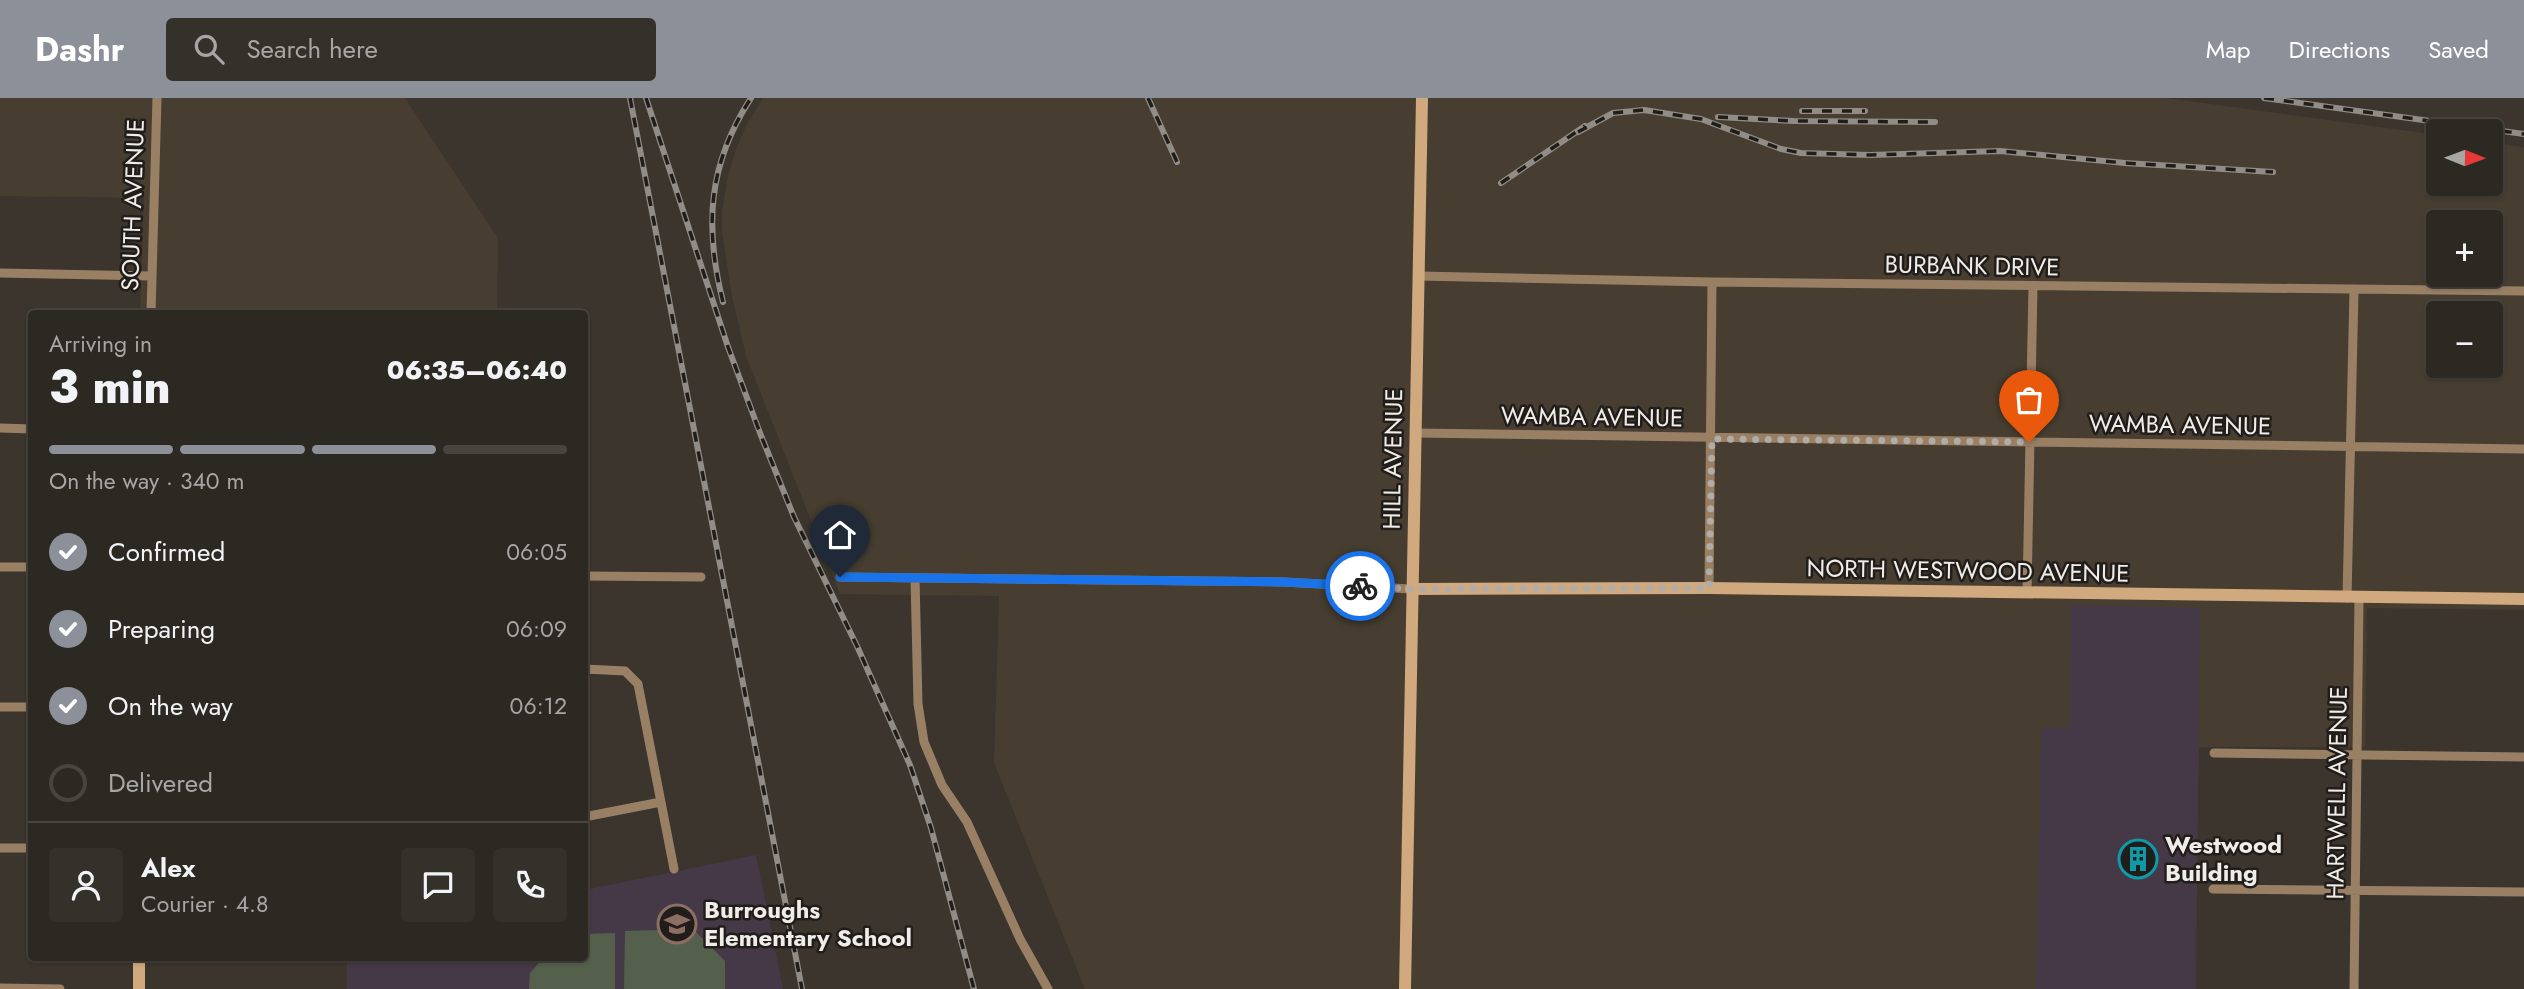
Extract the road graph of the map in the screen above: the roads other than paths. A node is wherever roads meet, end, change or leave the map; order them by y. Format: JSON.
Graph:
{"nodes":[{"id":1,"x":157,"y":98,"type":"edge"},
{"id":2,"x":1422,"y":98,"type":"edge"},
{"id":3,"x":0,"y":274,"type":"edge"},
{"id":4,"x":152,"y":276,"type":"junction"},
{"id":5,"x":1419,"y":276,"type":"junction"},
{"id":6,"x":1712,"y":282,"type":"junction"},
{"id":7,"x":2034,"y":286,"type":"junction"},
{"id":8,"x":2354,"y":290,"type":"junction"},
{"id":9,"x":2524,"y":291,"type":"edge"},
{"id":10,"x":151,"y":310,"type":"edge"},
{"id":11,"x":0,"y":428,"type":"edge"},
{"id":12,"x":28,"y":429,"type":"edge"},
{"id":13,"x":1415,"y":433,"type":"junction"},
{"id":14,"x":1712,"y":439,"type":"junction"},
{"id":15,"x":2029,"y":442,"type":"junction"},
{"id":16,"x":2351,"y":447,"type":"junction"},
{"id":17,"x":2524,"y":449,"type":"edge"},
{"id":18,"x":0,"y":567,"type":"edge"},
{"id":19,"x":28,"y":567,"type":"edge"},
{"id":20,"x":588,"y":576,"type":"edge"},
{"id":21,"x":701,"y":577,"type":"dead end"},
{"id":22,"x":840,"y":577,"type":"dead end"},
{"id":23,"x":915,"y":578,"type":"junction"},
{"id":24,"x":1709,"y":588,"type":"junction"},
{"id":25,"x":1411,"y":589,"type":"junction"},
{"id":26,"x":2027,"y":593,"type":"junction"},
{"id":27,"x":2353,"y":598,"type":"junction"},
{"id":28,"x":2524,"y":599,"type":"edge"},
{"id":29,"x":588,"y":669,"type":"edge"},
{"id":30,"x":0,"y":707,"type":"edge"},
{"id":31,"x":28,"y":707,"type":"edge"},
{"id":32,"x":2214,"y":753,"type":"dead end"},
{"id":33,"x":2357,"y":755,"type":"junction"},
{"id":34,"x":2524,"y":757,"type":"edge"},
{"id":35,"x":661,"y":802,"type":"junction"},
{"id":36,"x":588,"y":816,"type":"edge"},
{"id":37,"x":0,"y":848,"type":"edge"},
{"id":38,"x":28,"y":848,"type":"edge"},
{"id":39,"x":674,"y":869,"type":"dead end"},
{"id":40,"x":2213,"y":889,"type":"dead end"},
{"id":41,"x":2355,"y":889,"type":"junction"},
{"id":42,"x":2524,"y":892,"type":"edge"},
{"id":43,"x":139,"y":961,"type":"edge"},
{"id":44,"x":0,"y":988,"type":"edge"},
{"id":45,"x":60,"y":989,"type":"edge"},
{"id":46,"x":138,"y":989,"type":"edge"},
{"id":47,"x":1048,"y":989,"type":"edge"},
{"id":48,"x":1405,"y":989,"type":"edge"},
{"id":49,"x":2354,"y":989,"type":"edge"}],
"edges":[{"from":1,"to":4,"type":"street","name":"SOUTH AVENUE"},
{"from":2,"to":5,"type":"street","name":"HILL AVENUE"},
{"from":3,"to":4,"type":"street"},
{"from":4,"to":10,"type":"street","name":"SOUTH AVENUE"},
{"from":5,"to":6,"type":"street","name":"BURBANK DRIVE"},
{"from":5,"to":13,"type":"street","name":"HILL AVENUE"},
{"from":6,"to":7,"type":"street","name":"BURBANK DRIVE"},
{"from":6,"to":14,"type":"street"},
{"from":7,"to":8,"type":"street","name":"BURBANK DRIVE"},
{"from":7,"to":15,"type":"street"},
{"from":8,"to":9,"type":"street","name":"BURBANK DRIVE"},
{"from":8,"to":16,"type":"street","name":"HARTWELL AVENUE"},
{"from":11,"to":12,"type":"street"},
{"from":13,"to":14,"type":"street","name":"WAMBA AVENUE"},
{"from":13,"to":25,"type":"street","name":"HILL AVENUE"},
{"from":14,"to":15,"type":"street","name":"WAMBA AVENUE"},
{"from":14,"to":24,"type":"street"},
{"from":15,"to":16,"type":"street","name":"WAMBA AVENUE"},
{"from":15,"to":26,"type":"street"},
{"from":16,"to":17,"type":"street","name":"WAMBA AVENUE"},
{"from":16,"to":27,"type":"street","name":"HARTWELL AVENUE"},
{"from":18,"to":19,"type":"street"},
{"from":20,"to":21,"type":"street"},
{"from":22,"to":23,"type":"street"},
{"from":23,"to":25,"type":"street"},
{"from":23,"to":47,"type":"street"},
{"from":24,"to":25,"type":"street","name":"NORTH WESTWOOD AVENUE"},
{"from":24,"to":26,"type":"street","name":"NORTH WESTWOOD AVENUE"},
{"from":25,"to":48,"type":"street","name":"HILL AVENUE"},
{"from":26,"to":27,"type":"street","name":"NORTH WESTWOOD AVENUE"},
{"from":27,"to":28,"type":"street","name":"NORTH WESTWOOD AVENUE"},
{"from":27,"to":33,"type":"street","name":"HARTWELL AVENUE"},
{"from":29,"to":35,"type":"street"},
{"from":30,"to":31,"type":"street"},
{"from":32,"to":33,"type":"street"},
{"from":33,"to":34,"type":"street"},
{"from":33,"to":41,"type":"street","name":"HARTWELL AVENUE"},
{"from":35,"to":36,"type":"street"},
{"from":35,"to":39,"type":"street"},
{"from":37,"to":38,"type":"street"},
{"from":40,"to":41,"type":"street"},
{"from":41,"to":42,"type":"street"},
{"from":41,"to":49,"type":"street","name":"HARTWELL AVENUE"},
{"from":43,"to":46,"type":"street"},
{"from":44,"to":45,"type":"street"}]}
